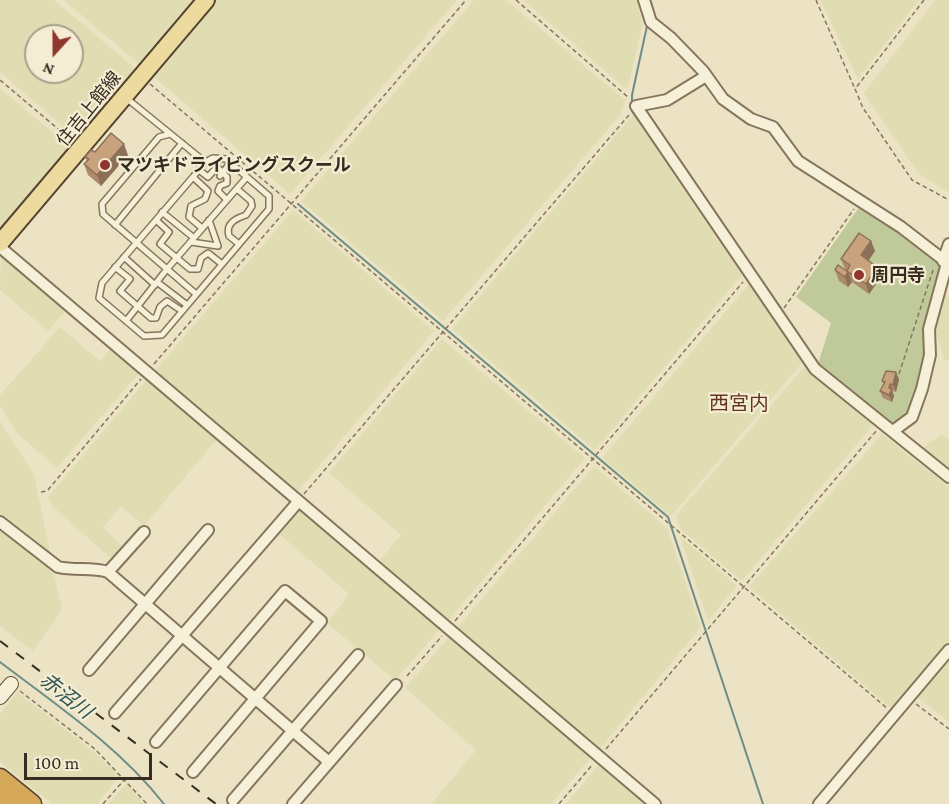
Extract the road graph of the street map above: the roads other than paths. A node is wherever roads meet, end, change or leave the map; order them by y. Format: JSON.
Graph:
{"nodes":[{"id":1,"x":207,"y":0,"type":"edge"},
{"id":2,"x":644,"y":0,"type":"edge"},
{"id":3,"x":706,"y":76,"type":"junction"},
{"id":4,"x":124,"y":96,"type":"junction"},
{"id":5,"x":170,"y":134,"type":"junction"},
{"id":6,"x":182,"y":143,"type":"junction"},
{"id":7,"x":205,"y":162,"type":"junction"},
{"id":8,"x":230,"y":163,"type":"junction"},
{"id":9,"x":199,"y":170,"type":"junction"},
{"id":10,"x":222,"y":174,"type":"junction"},
{"id":11,"x":193,"y":177,"type":"junction"},
{"id":12,"x":246,"y":178,"type":"junction"},
{"id":13,"x":237,"y":189,"type":"junction"},
{"id":14,"x":227,"y":200,"type":"junction"},
{"id":15,"x":162,"y":212,"type":"junction"},
{"id":16,"x":156,"y":220,"type":"junction"},
{"id":17,"x":209,"y":220,"type":"junction"},
{"id":18,"x":115,"y":225,"type":"junction"},
{"id":19,"x":202,"y":228,"type":"junction"},
{"id":20,"x":192,"y":240,"type":"junction"},
{"id":21,"x":135,"y":243,"type":"junction"},
{"id":22,"x":239,"y":244,"type":"junction"},
{"id":23,"x":949,"y":244,"type":"edge"},
{"id":24,"x":0,"y":245,"type":"edge"},
{"id":25,"x":124,"y":257,"type":"junction"},
{"id":26,"x":177,"y":258,"type":"junction"},
{"id":27,"x":944,"y":262,"type":"edge"},
{"id":28,"x":222,"y":264,"type":"junction"},
{"id":29,"x":115,"y":267,"type":"junction"},
{"id":30,"x":167,"y":269,"type":"junction"},
{"id":31,"x":156,"y":283,"type":"junction"},
{"id":32,"x":196,"y":294,"type":"junction"},
{"id":33,"x":186,"y":305,"type":"junction"},
{"id":34,"x":137,"y":307,"type":"junction"},
{"id":35,"x":182,"y":311,"type":"junction"},
{"id":36,"x":126,"y":321,"type":"junction"},
{"id":37,"x":893,"y":431,"type":"junction"},
{"id":38,"x":949,"y":477,"type":"edge"},
{"id":39,"x":298,"y":502,"type":"junction"},
{"id":40,"x":0,"y":522,"type":"edge"},
{"id":41,"x":208,"y":530,"type":"dead end"},
{"id":42,"x":144,"y":532,"type":"dead end"},
{"id":43,"x":108,"y":572,"type":"junction"},
{"id":44,"x":145,"y":604,"type":"junction"},
{"id":45,"x":181,"y":635,"type":"junction"},
{"id":46,"x":949,"y":650,"type":"edge"},
{"id":47,"x":358,"y":655,"type":"dead end"},
{"id":48,"x":220,"y":668,"type":"junction"},
{"id":49,"x":89,"y":670,"type":"dead end"},
{"id":50,"x":11,"y":684,"type":"road end"},
{"id":51,"x":396,"y":685,"type":"dead end"},
{"id":52,"x":0,"y":697,"type":"edge"},
{"id":53,"x":256,"y":698,"type":"junction"},
{"id":54,"x":115,"y":713,"type":"dead end"},
{"id":55,"x":292,"y":731,"type":"junction"},
{"id":56,"x":156,"y":742,"type":"dead end"},
{"id":57,"x":329,"y":762,"type":"junction"},
{"id":58,"x":193,"y":772,"type":"dead end"},
{"id":59,"x":0,"y":778,"type":"edge"},
{"id":60,"x":0,"y":794,"type":"edge"},
{"id":61,"x":233,"y":800,"type":"dead end"},
{"id":62,"x":12,"y":804,"type":"edge"},
{"id":63,"x":32,"y":804,"type":"edge"},
{"id":64,"x":293,"y":804,"type":"edge"},
{"id":65,"x":655,"y":804,"type":"edge"},
{"id":66,"x":819,"y":804,"type":"edge"}],
"edges":[{"from":1,"to":4,"type":"main road","name":"住吉上館線"},
{"from":2,"to":3,"type":"street"},
{"from":3,"to":27,"type":"street"},
{"from":3,"to":37,"type":"street"},
{"from":4,"to":5,"type":"lane"},
{"from":4,"to":24,"type":"main road","name":"住吉上館線"},
{"from":5,"to":6,"type":"lane"},
{"from":5,"to":18,"type":"lane"},
{"from":6,"to":7,"type":"lane"},
{"from":6,"to":18,"type":"lane"},
{"from":7,"to":8,"type":"lane"},
{"from":7,"to":9,"type":"lane"},
{"from":8,"to":10,"type":"lane"},
{"from":8,"to":12,"type":"lane"},
{"from":9,"to":10,"type":"lane"},
{"from":9,"to":11,"type":"lane"},
{"from":10,"to":14,"type":"lane"},
{"from":11,"to":15,"type":"lane"},
{"from":11,"to":19,"type":"lane"},
{"from":12,"to":13,"type":"lane"},
{"from":12,"to":22,"type":"lane"},
{"from":13,"to":14,"type":"lane"},
{"from":13,"to":22,"type":"lane"},
{"from":14,"to":17,"type":"lane"},
{"from":15,"to":16,"type":"lane"},
{"from":15,"to":20,"type":"lane"},
{"from":16,"to":21,"type":"lane"},
{"from":16,"to":26,"type":"lane"},
{"from":17,"to":19,"type":"lane"},
{"from":17,"to":20,"type":"lane"},
{"from":18,"to":21,"type":"lane"},
{"from":19,"to":20,"type":"lane"},
{"from":20,"to":26,"type":"lane"},
{"from":21,"to":25,"type":"lane"},
{"from":21,"to":30,"type":"lane"},
{"from":22,"to":28,"type":"lane"},
{"from":23,"to":27,"type":"street"},
{"from":24,"to":39,"type":"street"},
{"from":25,"to":29,"type":"lane"},
{"from":25,"to":31,"type":"lane"},
{"from":26,"to":28,"type":"lane"},
{"from":26,"to":30,"type":"lane"},
{"from":27,"to":37,"type":"street"},
{"from":28,"to":32,"type":"lane"},
{"from":29,"to":34,"type":"lane"},
{"from":29,"to":36,"type":"lane"},
{"from":30,"to":31,"type":"lane"},
{"from":30,"to":32,"type":"lane"},
{"from":31,"to":33,"type":"lane"},
{"from":31,"to":34,"type":"lane"},
{"from":32,"to":33,"type":"lane"},
{"from":33,"to":35,"type":"lane"},
{"from":34,"to":35,"type":"lane"},
{"from":34,"to":36,"type":"lane"},
{"from":35,"to":36,"type":"lane"},
{"from":37,"to":38,"type":"street"},
{"from":39,"to":45,"type":"street"},
{"from":39,"to":65,"type":"street"},
{"from":40,"to":43,"type":"street"},
{"from":41,"to":44,"type":"street"},
{"from":42,"to":43,"type":"street"},
{"from":43,"to":44,"type":"street"},
{"from":44,"to":45,"type":"street"},
{"from":44,"to":49,"type":"street"},
{"from":45,"to":48,"type":"street"},
{"from":45,"to":54,"type":"street"},
{"from":46,"to":66,"type":"street"},
{"from":47,"to":55,"type":"street"},
{"from":48,"to":53,"type":"street"},
{"from":48,"to":53,"type":"street"},
{"from":48,"to":56,"type":"street"},
{"from":50,"to":52,"type":"street"},
{"from":51,"to":57,"type":"street"},
{"from":53,"to":55,"type":"street"},
{"from":53,"to":58,"type":"street"},
{"from":55,"to":57,"type":"street"},
{"from":55,"to":61,"type":"street"},
{"from":57,"to":64,"type":"street"},
{"from":59,"to":63,"type":"highway"},
{"from":60,"to":62,"type":"highway"}]}
